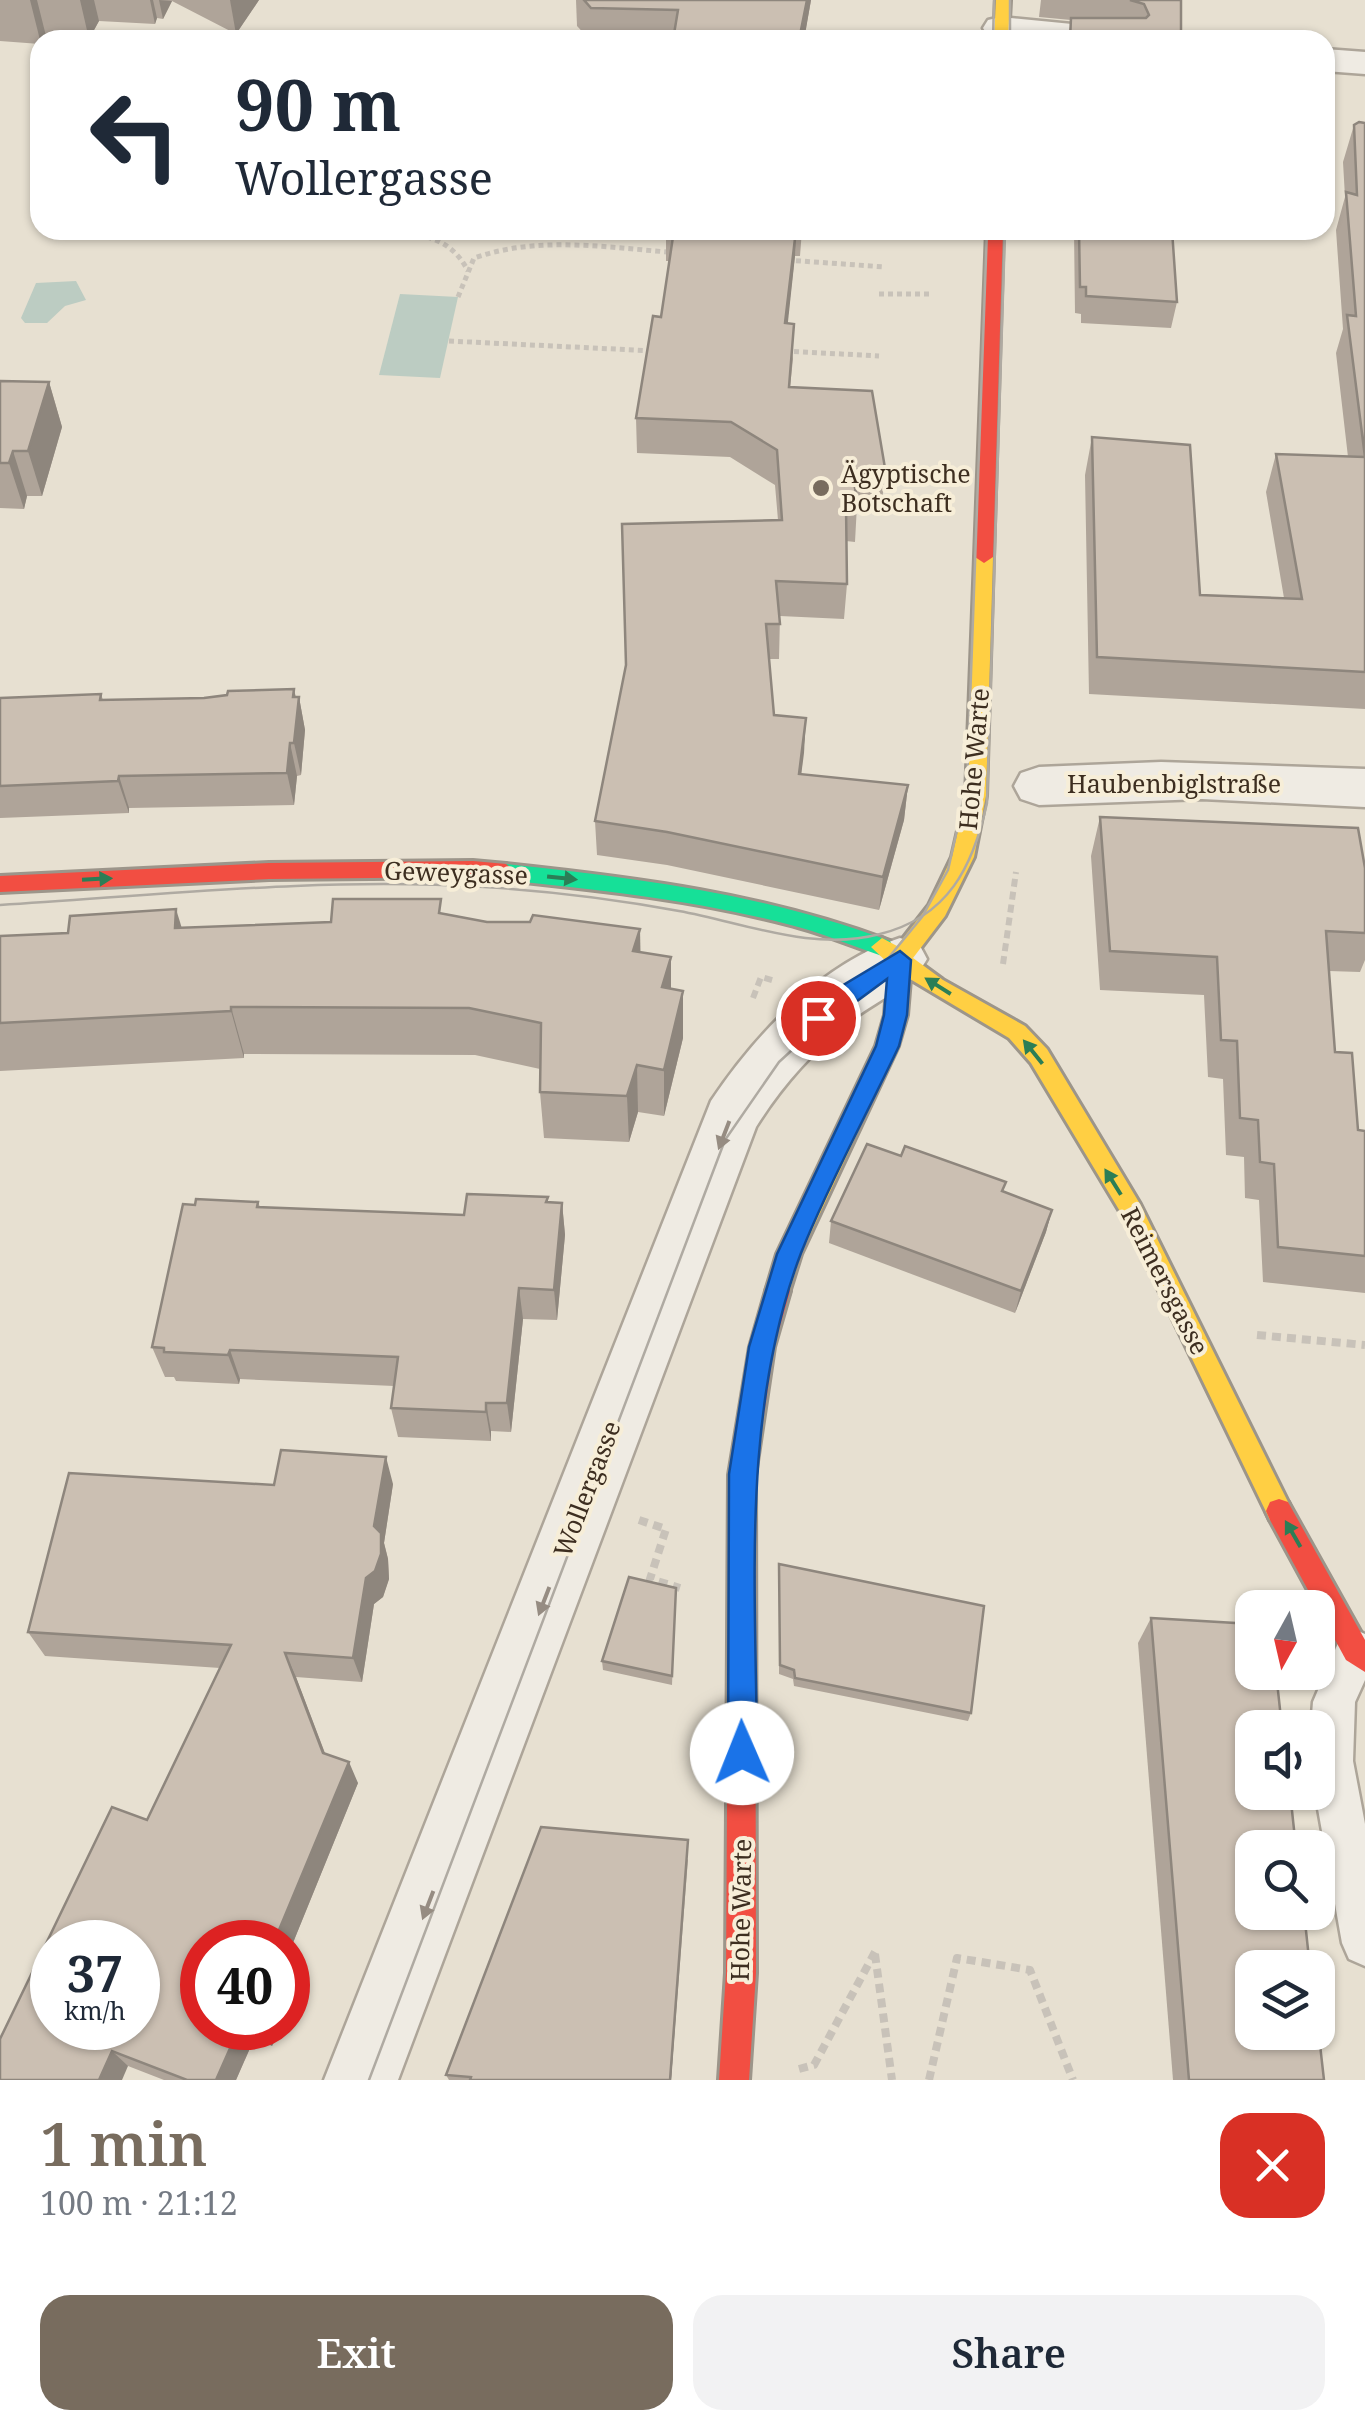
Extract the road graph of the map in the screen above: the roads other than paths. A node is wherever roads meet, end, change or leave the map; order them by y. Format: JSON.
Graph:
{"nodes":[{"id":1,"x":1002,"y":23,"type":"edge"},
{"id":2,"x":1051,"y":30,"type":"edge"},
{"id":3,"x":1335,"y":61,"type":"edge"},
{"id":4,"x":1365,"y":63,"type":"edge"},
{"id":5,"x":995,"y":240,"type":"edge"},
{"id":6,"x":1039,"y":786,"type":"road end"},
{"id":7,"x":1365,"y":788,"type":"edge"},
{"id":8,"x":0,"y":884,"type":"edge"},
{"id":9,"x":900,"y":960,"type":"junction"},
{"id":10,"x":1360,"y":1655,"type":"edge"},
{"id":11,"x":1365,"y":1943,"type":"edge"},
{"id":12,"x":361,"y":2080,"type":"edge"},
{"id":13,"x":734,"y":2080,"type":"edge"}],
"edges":[{"from":1,"to":2,"type":"street"},
{"from":3,"to":4,"type":"street"},
{"from":5,"to":9,"type":"street","name":"Hohe Warte"},
{"from":6,"to":7,"type":"street","name":"Haubenbiglstraße"},
{"from":8,"to":9,"type":"street","name":"Geweygasse","one_way":true},
{"from":10,"to":9,"type":"street","name":"Reimersgasse","one_way":true},
{"from":9,"to":12,"type":"street","name":"Wollergasse","one_way":true},
{"from":9,"to":13,"type":"street","name":"Hohe Warte"},
{"from":10,"to":11,"type":"lane"}]}
